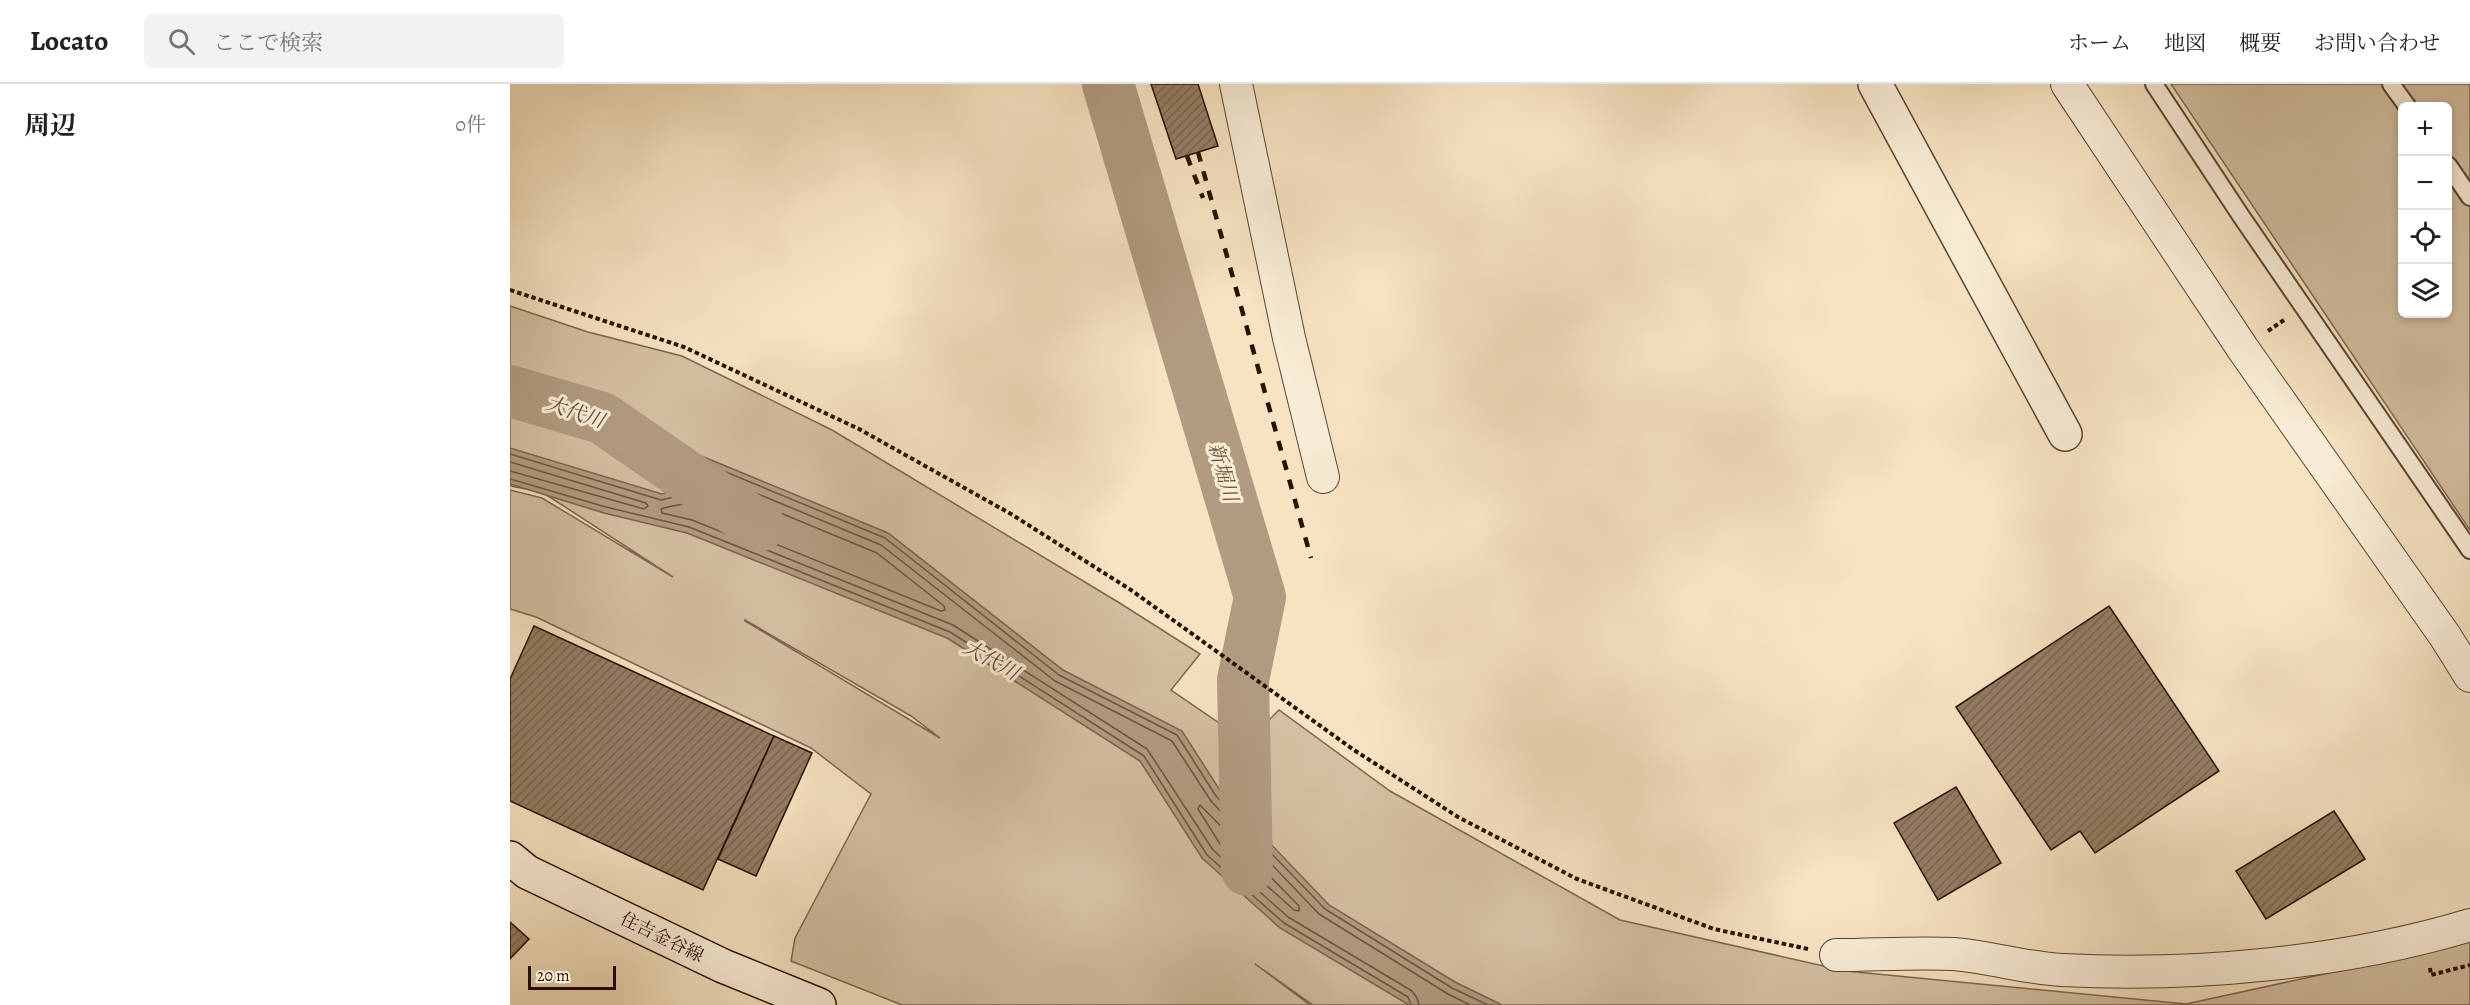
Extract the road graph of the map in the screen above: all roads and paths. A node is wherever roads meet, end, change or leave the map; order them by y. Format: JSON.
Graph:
{"nodes":[{"id":1,"x":1236,"y":84,"type":"edge"},
{"id":2,"x":1875,"y":84,"type":"edge"},
{"id":3,"x":2067,"y":84,"type":"edge"},
{"id":4,"x":2154,"y":84,"type":"edge"},
{"id":5,"x":2391,"y":84,"type":"edge"},
{"id":6,"x":2404,"y":102,"type":"edge"},
{"id":7,"x":2452,"y":171,"type":"edge"},
{"id":8,"x":2470,"y":197,"type":"edge"},
{"id":9,"x":510,"y":291,"type":"edge"},
{"id":10,"x":2303,"y":307,"type":"junction"},
{"id":11,"x":2243,"y":349,"type":"junction"},
{"id":12,"x":2065,"y":434,"type":"dead end"},
{"id":13,"x":1323,"y":477,"type":"dead end"},
{"id":14,"x":2470,"y":550,"type":"edge"},
{"id":15,"x":2470,"y":676,"type":"edge"},
{"id":16,"x":510,"y":858,"type":"edge"},
{"id":17,"x":2470,"y":925,"type":"edge"},
{"id":18,"x":1836,"y":955,"type":"joint"},
{"id":19,"x":2470,"y":965,"type":"edge"},
{"id":20,"x":2431,"y":975,"type":"dead end"},
{"id":21,"x":819,"y":1005,"type":"edge"}],
"edges":[{"from":1,"to":13,"type":"street"},
{"from":2,"to":12,"type":"street"},
{"from":3,"to":11,"type":"street"},
{"from":4,"to":10,"type":"lane"},
{"from":5,"to":6,"type":"lane"},
{"from":7,"to":8,"type":"lane"},
{"from":9,"to":18,"type":"path"},
{"from":10,"to":11,"type":"path"},
{"from":10,"to":14,"type":"lane"},
{"from":11,"to":15,"type":"street"},
{"from":16,"to":21,"type":"street","name":"住吉金谷線"},
{"from":17,"to":18,"type":"street"},
{"from":19,"to":20,"type":"path"}]}
